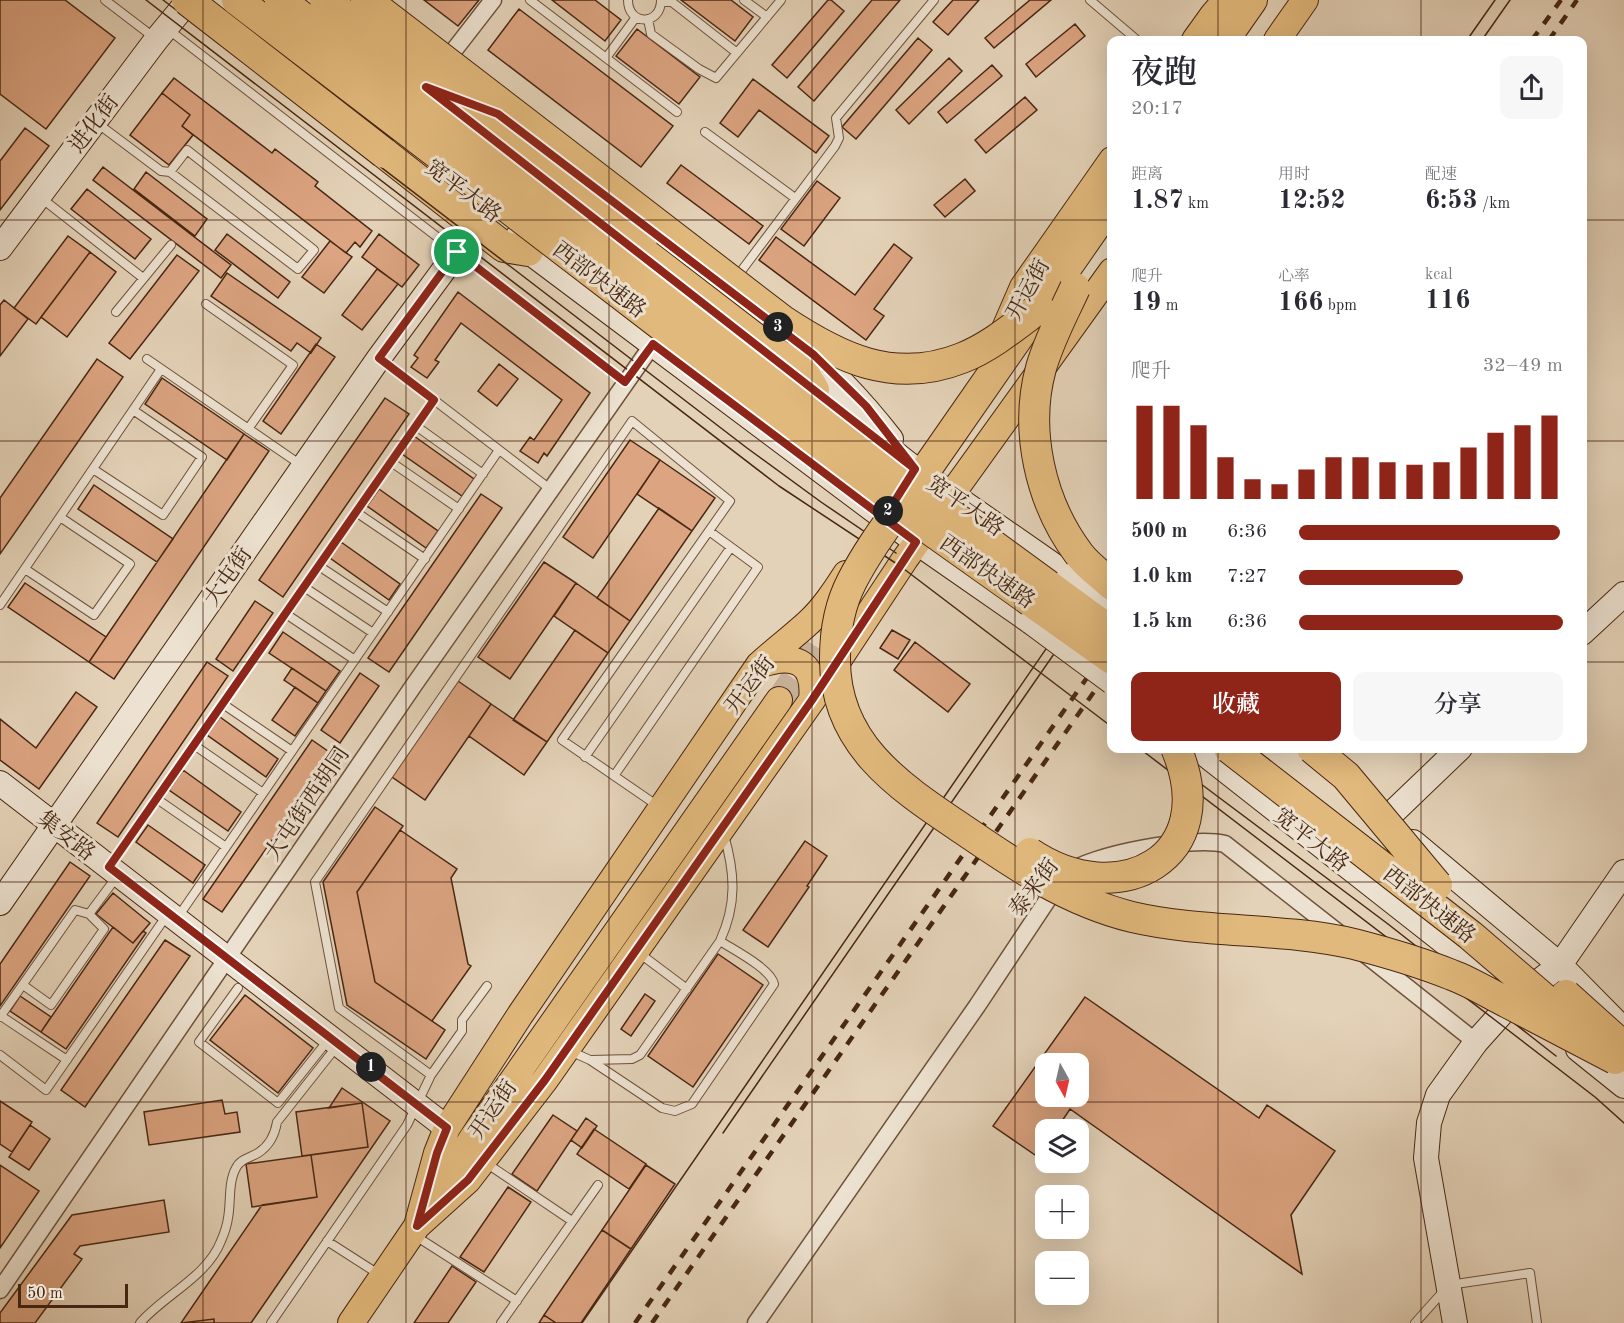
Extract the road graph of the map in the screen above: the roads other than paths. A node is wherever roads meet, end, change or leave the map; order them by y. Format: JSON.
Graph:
{"nodes":[{"id":1,"x":105,"y":0,"type":"edge"},
{"id":2,"x":188,"y":0,"type":"edge"},
{"id":3,"x":216,"y":0,"type":"edge"},
{"id":4,"x":237,"y":0,"type":"edge"},
{"id":5,"x":280,"y":0,"type":"edge"},
{"id":6,"x":312,"y":0,"type":"edge"},
{"id":7,"x":325,"y":0,"type":"edge"},
{"id":8,"x":366,"y":0,"type":"edge"},
{"id":9,"x":493,"y":0,"type":"edge"},
{"id":10,"x":530,"y":0,"type":"edge"},
{"id":11,"x":628,"y":0,"type":"edge"},
{"id":12,"x":744,"y":0,"type":"edge"},
{"id":13,"x":934,"y":0,"type":"edge"},
{"id":14,"x":1090,"y":0,"type":"edge"},
{"id":15,"x":1252,"y":0,"type":"edge"},
{"id":16,"x":1274,"y":0,"type":"edge"},
{"id":17,"x":1305,"y":0,"type":"edge"},
{"id":18,"x":661,"y":1,"type":"edge"},
{"id":19,"x":779,"y":1,"type":"edge"},
{"id":20,"x":636,"y":17,"type":"junction"},
{"id":21,"x":767,"y":17,"type":"junction"},
{"id":22,"x":648,"y":19,"type":"junction"},
{"id":23,"x":1221,"y":19,"type":"edge"},
{"id":24,"x":161,"y":34,"type":"junction"},
{"id":25,"x":1132,"y":36,"type":"edge"},
{"id":26,"x":1200,"y":36,"type":"edge"},
{"id":27,"x":1219,"y":36,"type":"edge"},
{"id":28,"x":1249,"y":36,"type":"edge"},
{"id":29,"x":1280,"y":36,"type":"edge"},
{"id":30,"x":737,"y":53,"type":"junction"},
{"id":31,"x":606,"y":58,"type":"junction"},
{"id":32,"x":426,"y":87,"type":"junction"},
{"id":33,"x":677,"y":112,"type":"dead end"},
{"id":34,"x":94,"y":121,"type":"junction"},
{"id":35,"x":705,"y":132,"type":"dead end"},
{"id":36,"x":1107,"y":167,"type":"edge"},
{"id":37,"x":170,"y":172,"type":"junction"},
{"id":38,"x":39,"y":196,"type":"junction"},
{"id":39,"x":795,"y":198,"type":"junction"},
{"id":40,"x":1107,"y":211,"type":"edge"},
{"id":41,"x":1107,"y":234,"type":"edge"},
{"id":42,"x":1107,"y":241,"type":"edge"},
{"id":43,"x":171,"y":245,"type":"dead end"},
{"id":44,"x":0,"y":248,"type":"edge"},
{"id":45,"x":528,"y":251,"type":"junction"},
{"id":46,"x":457,"y":252,"type":"junction"},
{"id":47,"x":143,"y":278,"type":"junction"},
{"id":48,"x":1107,"y":279,"type":"edge"},
{"id":49,"x":727,"y":289,"type":"junction"},
{"id":50,"x":1058,"y":299,"type":"junction"},
{"id":51,"x":206,"y":304,"type":"dead end"},
{"id":52,"x":116,"y":312,"type":"dead end"},
{"id":53,"x":653,"y":344,"type":"junction"},
{"id":54,"x":379,"y":358,"type":"junction"},
{"id":55,"x":147,"y":359,"type":"dead end"},
{"id":56,"x":161,"y":369,"type":"junction"},
{"id":57,"x":625,"y":382,"type":"junction"},
{"id":58,"x":814,"y":390,"type":"junction"},
{"id":59,"x":434,"y":400,"type":"junction"},
{"id":60,"x":133,"y":410,"type":"junction"},
{"id":61,"x":416,"y":426,"type":"junction"},
{"id":62,"x":248,"y":429,"type":"junction"},
{"id":63,"x":499,"y":450,"type":"junction"},
{"id":64,"x":391,"y":462,"type":"junction"},
{"id":65,"x":304,"y":466,"type":"junction"},
{"id":66,"x":93,"y":469,"type":"junction"},
{"id":67,"x":915,"y":469,"type":"junction"},
{"id":68,"x":483,"y":474,"type":"junction"},
{"id":69,"x":550,"y":489,"type":"junction"},
{"id":70,"x":951,"y":495,"type":"junction"},
{"id":71,"x":459,"y":509,"type":"junction"},
{"id":72,"x":356,"y":512,"type":"junction"},
{"id":73,"x":60,"y":517,"type":"junction"},
{"id":74,"x":884,"y":518,"type":"junction"},
{"id":75,"x":709,"y":531,"type":"junction"},
{"id":76,"x":916,"y":542,"type":"junction"},
{"id":77,"x":731,"y":547,"type":"junction"},
{"id":78,"x":424,"y":559,"type":"junction"},
{"id":79,"x":319,"y":566,"type":"junction"},
{"id":80,"x":25,"y":569,"type":"junction"},
{"id":81,"x":1107,"y":580,"type":"edge"},
{"id":82,"x":304,"y":587,"type":"junction"},
{"id":83,"x":1624,"y":594,"type":"edge"},
{"id":84,"x":1107,"y":604,"type":"edge"},
{"id":85,"x":0,"y":605,"type":"edge"},
{"id":86,"x":388,"y":612,"type":"junction"},
{"id":87,"x":286,"y":614,"type":"junction"},
{"id":88,"x":1587,"y":628,"type":"edge"},
{"id":89,"x":373,"y":633,"type":"junction"},
{"id":90,"x":1107,"y":649,"type":"edge"},
{"id":91,"x":1107,"y":650,"type":"edge"},
{"id":92,"x":355,"y":660,"type":"junction"},
{"id":93,"x":759,"y":665,"type":"junction"},
{"id":94,"x":1107,"y":678,"type":"edge"},
{"id":95,"x":778,"y":700,"type":"tunnel mouth"},
{"id":96,"x":812,"y":700,"type":"junction"},
{"id":97,"x":223,"y":704,"type":"junction"},
{"id":98,"x":194,"y":745,"type":"junction"},
{"id":99,"x":292,"y":752,"type":"junction"},
{"id":100,"x":1177,"y":753,"type":"edge"},
{"id":101,"x":1203,"y":753,"type":"edge"},
{"id":102,"x":1235,"y":753,"type":"edge"},
{"id":103,"x":1269,"y":753,"type":"edge"},
{"id":104,"x":1300,"y":753,"type":"edge"},
{"id":105,"x":1318,"y":753,"type":"edge"},
{"id":106,"x":1456,"y":753,"type":"edge"},
{"id":107,"x":585,"y":757,"type":"junction"},
{"id":108,"x":614,"y":776,"type":"junction"},
{"id":109,"x":0,"y":783,"type":"edge"},
{"id":110,"x":264,"y":793,"type":"junction"},
{"id":111,"x":157,"y":799,"type":"junction"},
{"id":112,"x":661,"y":808,"type":"junction"},
{"id":113,"x":1386,"y":819,"type":"junction"},
{"id":114,"x":54,"y":825,"type":"junction"},
{"id":115,"x":722,"y":829,"type":"junction"},
{"id":116,"x":226,"y":847,"type":"junction"},
{"id":117,"x":114,"y":871,"type":"junction"},
{"id":118,"x":1624,"y":872,"type":"edge"},
{"id":119,"x":1437,"y":885,"type":"junction"},
{"id":120,"x":0,"y":903,"type":"edge"},
{"id":121,"x":89,"y":914,"type":"junction"},
{"id":122,"x":173,"y":915,"type":"junction"},
{"id":123,"x":720,"y":941,"type":"junction"},
{"id":124,"x":636,"y":951,"type":"junction"},
{"id":125,"x":228,"y":957,"type":"junction"},
{"id":126,"x":1560,"y":965,"type":"junction"},
{"id":127,"x":23,"y":985,"type":"junction"},
{"id":128,"x":487,"y":986,"type":"dead end"},
{"id":129,"x":238,"y":988,"type":"dead end"},
{"id":130,"x":687,"y":989,"type":"junction"},
{"id":131,"x":1516,"y":999,"type":"junction"},
{"id":132,"x":1,"y":1017,"type":"edge"},
{"id":133,"x":1624,"y":1030,"type":"edge"},
{"id":134,"x":335,"y":1040,"type":"junction"},
{"id":135,"x":1476,"y":1042,"type":"junction"},
{"id":136,"x":567,"y":1050,"type":"junction"},
{"id":137,"x":0,"y":1055,"type":"edge"},
{"id":138,"x":1621,"y":1058,"type":"edge"},
{"id":139,"x":67,"y":1060,"type":"junction"},
{"id":140,"x":590,"y":1060,"type":"junction"},
{"id":141,"x":431,"y":1075,"type":"junction"},
{"id":142,"x":1624,"y":1086,"type":"edge"},
{"id":143,"x":417,"y":1103,"type":"junction"},
{"id":144,"x":447,"y":1128,"type":"junction"},
{"id":145,"x":482,"y":1161,"type":"junction"},
{"id":146,"x":598,"y":1185,"type":"dead end"},
{"id":147,"x":572,"y":1221,"type":"junction"},
{"id":148,"x":414,"y":1230,"type":"junction"},
{"id":149,"x":327,"y":1241,"type":"junction"},
{"id":150,"x":382,"y":1276,"type":"junction"},
{"id":151,"x":1449,"y":1285,"type":"junction"},
{"id":152,"x":0,"y":1290,"type":"edge"},
{"id":153,"x":517,"y":1301,"type":"junction"},
{"id":154,"x":140,"y":1323,"type":"edge"},
{"id":155,"x":271,"y":1323,"type":"edge"},
{"id":156,"x":351,"y":1323,"type":"edge"},
{"id":157,"x":501,"y":1323,"type":"edge"},
{"id":158,"x":756,"y":1323,"type":"edge"},
{"id":159,"x":1415,"y":1323,"type":"edge"},
{"id":160,"x":1455,"y":1323,"type":"edge"},
{"id":161,"x":1537,"y":1323,"type":"edge"}],
"edges":[{"from":1,"to":24,"type":"lane"},
{"from":2,"to":24,"type":"main road","name":"进化街"},
{"from":2,"to":45,"type":"highway","bridge":true},
{"from":3,"to":45,"type":"main road","name":"宽平大路"},
{"from":4,"to":91,"type":"highway","name":"西部快速路","bridge":true},
{"from":5,"to":90,"type":"highway","name":"西部快速路","bridge":true},
{"from":6,"to":32,"type":"main road","name":"宽平大路"},
{"from":7,"to":58,"type":"highway","bridge":true},
{"from":8,"to":50,"type":"highway","bridge":true},
{"from":9,"to":32,"type":"street"},
{"from":10,"to":31,"type":"lane"},
{"from":11,"to":20,"type":"lane"},
{"from":12,"to":21,"type":"lane"},
{"from":13,"to":39,"type":"lane"},
{"from":14,"to":25,"type":"lane"},
{"from":15,"to":23,"type":"highway"},
{"from":16,"to":28,"type":"highway"},
{"from":17,"to":29,"type":"main road"},
{"from":18,"to":22,"type":"lane"},
{"from":18,"to":30,"type":"lane"},
{"from":19,"to":21,"type":"lane"},
{"from":20,"to":22,"type":"lane"},
{"from":20,"to":31,"type":"lane"},
{"from":21,"to":30,"type":"lane"},
{"from":22,"to":30,"type":"lane"},
{"from":23,"to":26,"type":"main road"},
{"from":23,"to":27,"type":"main road"},
{"from":24,"to":34,"type":"main road","name":"进化街"},
{"from":24,"to":46,"type":"lane"},
{"from":31,"to":33,"type":"lane"},
{"from":32,"to":49,"type":"main road"},
{"from":32,"to":58,"type":"main road","name":"宽平大路"},
{"from":34,"to":37,"type":"lane"},
{"from":34,"to":38,"type":"main road","name":"进化街"},
{"from":35,"to":39,"type":"lane"},
{"from":36,"to":67,"type":"main road","name":"开运街"},
{"from":37,"to":37,"type":"lane"},
{"from":38,"to":44,"type":"main road","name":"进化街"},
{"from":38,"to":47,"type":"lane"},
{"from":39,"to":49,"type":"lane"},
{"from":40,"to":50,"type":"highway"},
{"from":41,"to":50,"type":"main road","name":"开运街"},
{"from":42,"to":50,"type":"highway"},
{"from":43,"to":47,"type":"lane"},
{"from":45,"to":53,"type":"main road","name":"宽平大路"},
{"from":46,"to":54,"type":"main road","name":"大屯街"},
{"from":46,"to":57,"type":"lane"},
{"from":47,"to":52,"type":"lane"},
{"from":48,"to":70,"type":"main road","name":"开运街"},
{"from":49,"to":67,"type":"main road"},
{"from":50,"to":81,"type":"highway","bridge":true},
{"from":50,"to":100,"type":"highway","bridge":true},
{"from":50,"to":138,"type":"highway","bridge":true},
{"from":51,"to":62,"type":"lane"},
{"from":53,"to":57,"type":"street","name":"大屯街西胡同"},
{"from":53,"to":74,"type":"main road","name":"宽平大路"},
{"from":54,"to":59,"type":"lane"},
{"from":54,"to":65,"type":"main road","name":"大屯街"},
{"from":55,"to":56,"type":"lane"},
{"from":56,"to":60,"type":"lane"},
{"from":56,"to":62,"type":"lane"},
{"from":57,"to":69,"type":"street","name":"大屯街西胡同"},
{"from":58,"to":67,"type":"main road","name":"宽平大路"},
{"from":59,"to":61,"type":"lane"},
{"from":59,"to":63,"type":"lane"},
{"from":60,"to":66,"type":"lane"},
{"from":60,"to":66,"type":"lane"},
{"from":61,"to":64,"type":"lane"},
{"from":61,"to":68,"type":"lane"},
{"from":62,"to":65,"type":"lane"},
{"from":63,"to":68,"type":"lane"},
{"from":63,"to":69,"type":"lane"},
{"from":64,"to":71,"type":"lane"},
{"from":64,"to":72,"type":"lane"},
{"from":65,"to":114,"type":"main road","name":"大屯街"},
{"from":66,"to":73,"type":"lane"},
{"from":67,"to":70,"type":"main road","name":"宽平大路"},
{"from":67,"to":74,"type":"main road","name":"开运街"},
{"from":68,"to":71,"type":"lane"},
{"from":69,"to":125,"type":"street","name":"大屯街西胡同"},
{"from":70,"to":76,"type":"main road","name":"开运街"},
{"from":70,"to":84,"type":"main road","name":"宽平大路","bridge":true},
{"from":71,"to":78,"type":"lane"},
{"from":72,"to":78,"type":"lane"},
{"from":72,"to":79,"type":"lane"},
{"from":73,"to":80,"type":"lane"},
{"from":73,"to":80,"type":"lane"},
{"from":74,"to":76,"type":"main road","name":"宽平大路"},
{"from":74,"to":93,"type":"main road","name":"开运街"},
{"from":75,"to":77,"type":"lane"},
{"from":75,"to":107,"type":"lane"},
{"from":75,"to":141,"type":"lane"},
{"from":76,"to":94,"type":"main road","name":"宽平大路","bridge":true},
{"from":76,"to":96,"type":"main road","name":"开运街"},
{"from":77,"to":107,"type":"lane"},
{"from":77,"to":108,"type":"lane"},
{"from":78,"to":86,"type":"lane"},
{"from":79,"to":82,"type":"lane"},
{"from":79,"to":86,"type":"lane"},
{"from":80,"to":85,"type":"lane"},
{"from":82,"to":87,"type":"lane"},
{"from":82,"to":89,"type":"lane"},
{"from":83,"to":88,"type":"main road"},
{"from":86,"to":89,"type":"lane"},
{"from":87,"to":92,"type":"lane"},
{"from":87,"to":97,"type":"lane"},
{"from":89,"to":92,"type":"lane"},
{"from":92,"to":99,"type":"lane"},
{"from":93,"to":96,"type":"main road"},
{"from":93,"to":112,"type":"main road","name":"开运街"},
{"from":95,"to":148,"type":"main road","name":"开运街"},
{"from":96,"to":115,"type":"main road","name":"开运街"},
{"from":97,"to":98,"type":"lane"},
{"from":97,"to":99,"type":"lane"},
{"from":98,"to":110,"type":"lane"},
{"from":98,"to":111,"type":"lane"},
{"from":99,"to":110,"type":"lane"},
{"from":101,"to":131,"type":"main road","name":"宽平大路"},
{"from":102,"to":138,"type":"highway","name":"西部快速路","bridge":true},
{"from":103,"to":119,"type":"highway","name":"西部快速路","bridge":true},
{"from":104,"to":113,"type":"main road"},
{"from":105,"to":119,"type":"highway","bridge":true},
{"from":106,"to":113,"type":"main road"},
{"from":107,"to":108,"type":"lane"},
{"from":108,"to":112,"type":"lane"},
{"from":109,"to":114,"type":"main road","name":"集安路"},
{"from":110,"to":116,"type":"lane"},
{"from":111,"to":116,"type":"lane"},
{"from":111,"to":117,"type":"lane"},
{"from":112,"to":144,"type":"main road","name":"开运街"},
{"from":113,"to":126,"type":"main road"},
{"from":114,"to":117,"type":"main road","name":"集安路"},
{"from":114,"to":120,"type":"main road","name":"大屯街"},
{"from":115,"to":123,"type":"lane"},
{"from":115,"to":124,"type":"main road","name":"开运街"},
{"from":116,"to":122,"type":"lane"},
{"from":117,"to":121,"type":"lane"},
{"from":117,"to":122,"type":"main road","name":"集安路"},
{"from":118,"to":126,"type":"main road"},
{"from":119,"to":138,"type":"highway","name":"西部快速路","bridge":true},
{"from":121,"to":127,"type":"lane"},
{"from":121,"to":127,"type":"lane"},
{"from":122,"to":125,"type":"main road","name":"集安路"},
{"from":122,"to":139,"type":"lane"},
{"from":123,"to":130,"type":"lane"},
{"from":123,"to":140,"type":"lane"},
{"from":124,"to":130,"type":"lane"},
{"from":124,"to":136,"type":"main road","name":"开运街"},
{"from":125,"to":134,"type":"main road","name":"集安路"},
{"from":125,"to":152,"type":"street","name":"大屯街西胡同"},
{"from":126,"to":131,"type":"main road"},
{"from":126,"to":133,"type":"main road"},
{"from":127,"to":132,"type":"lane"},
{"from":128,"to":141,"type":"lane"},
{"from":129,"to":134,"type":"lane"},
{"from":130,"to":140,"type":"lane"},
{"from":131,"to":135,"type":"main road"},
{"from":131,"to":142,"type":"main road","name":"宽平大路"},
{"from":132,"to":139,"type":"lane"},
{"from":134,"to":143,"type":"main road","name":"集安路"},
{"from":134,"to":154,"type":"lane"},
{"from":135,"to":151,"type":"main road"},
{"from":135,"to":158,"type":"street","name":"泰来街"},
{"from":136,"to":140,"type":"lane"},
{"from":136,"to":145,"type":"main road","name":"开运街"},
{"from":137,"to":139,"type":"lane"},
{"from":141,"to":143,"type":"lane"},
{"from":143,"to":144,"type":"main road","name":"集安路"},
{"from":143,"to":149,"type":"lane"},
{"from":144,"to":148,"type":"main road","name":"开运街"},
{"from":145,"to":147,"type":"lane"},
{"from":145,"to":148,"type":"main road","name":"开运街"},
{"from":146,"to":147,"type":"lane"},
{"from":147,"to":153,"type":"lane"},
{"from":148,"to":150,"type":"main road","name":"开运街"},
{"from":148,"to":153,"type":"lane"},
{"from":149,"to":150,"type":"lane"},
{"from":149,"to":155,"type":"lane"},
{"from":150,"to":156,"type":"main road","name":"开运街"},
{"from":151,"to":159,"type":"lane"},
{"from":151,"to":160,"type":"main road"},
{"from":151,"to":161,"type":"lane"},
{"from":153,"to":157,"type":"lane"}]}
